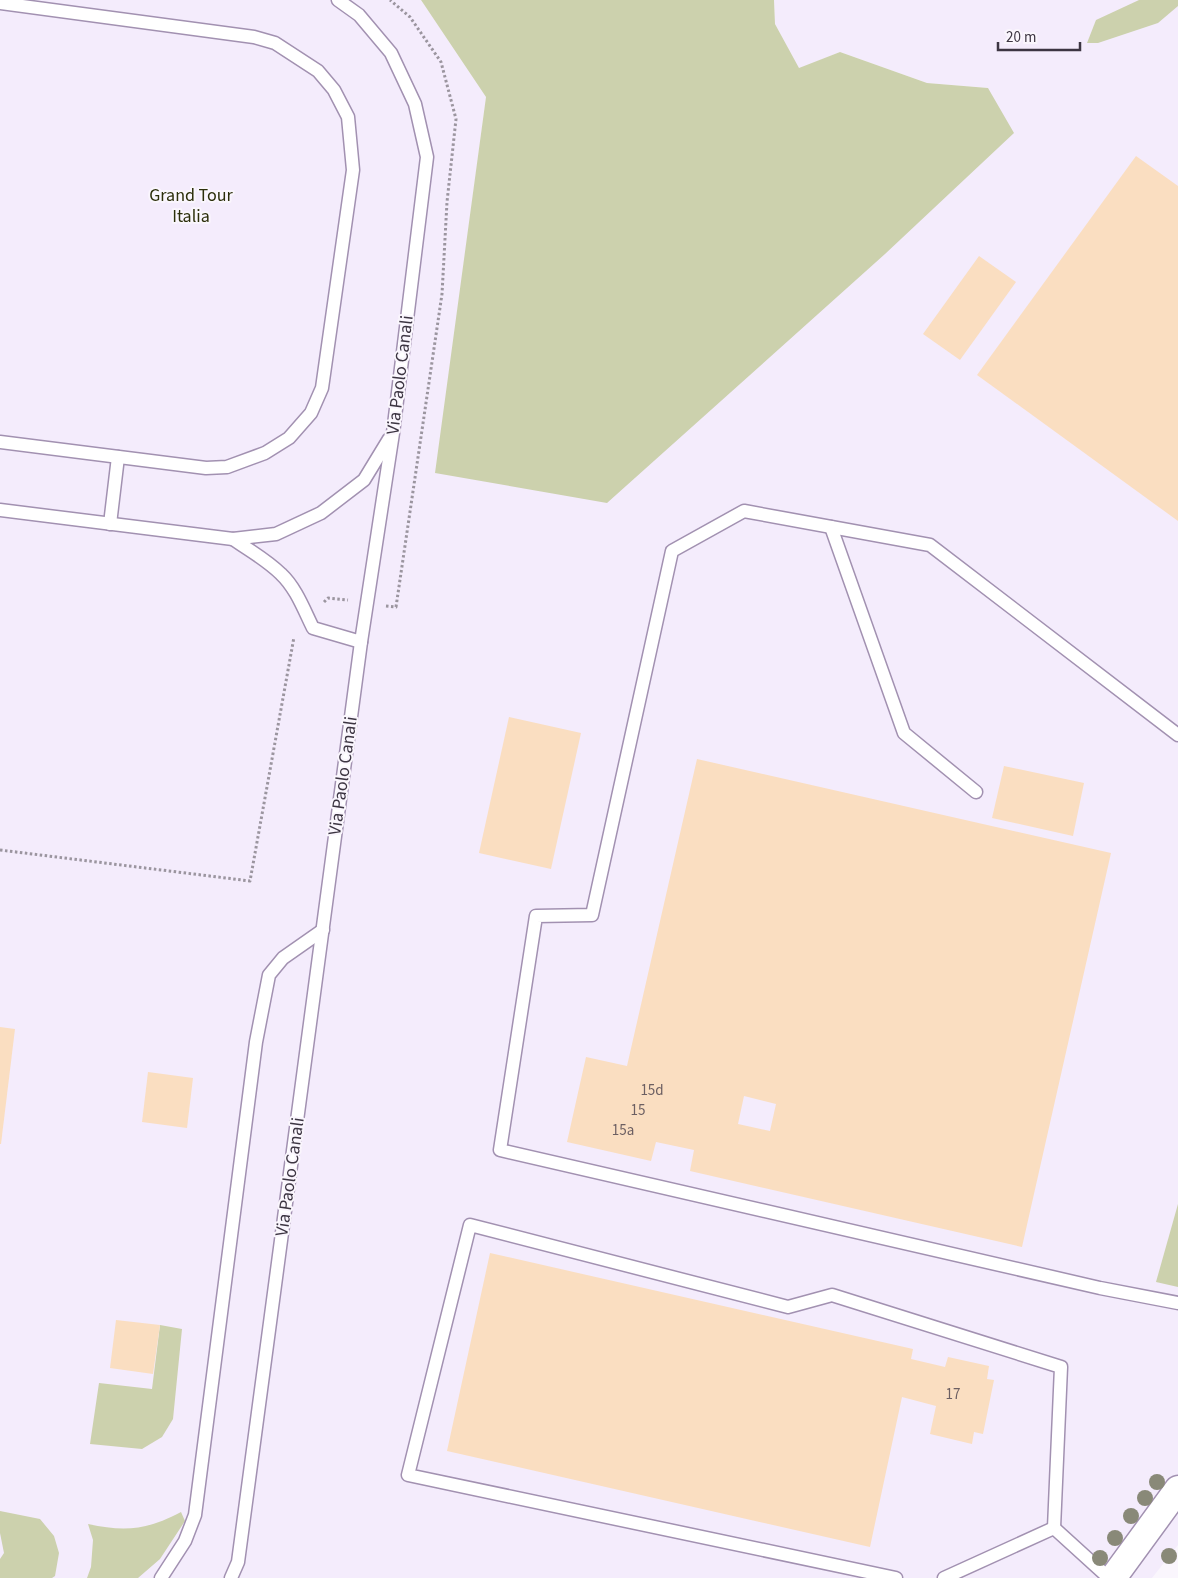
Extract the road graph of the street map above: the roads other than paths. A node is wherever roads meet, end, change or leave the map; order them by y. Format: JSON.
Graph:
{"nodes":[{"id":1,"x":338,"y":0,"type":"edge"},
{"id":2,"x":0,"y":3,"type":"edge"},
{"id":3,"x":393,"y":433,"type":"junction"},
{"id":4,"x":0,"y":442,"type":"edge"},
{"id":5,"x":118,"y":457,"type":"junction"},
{"id":6,"x":0,"y":510,"type":"edge"},
{"id":7,"x":110,"y":524,"type":"junction"},
{"id":8,"x":831,"y":527,"type":"junction"},
{"id":9,"x":233,"y":539,"type":"junction"},
{"id":10,"x":361,"y":642,"type":"junction"},
{"id":11,"x":1178,"y":735,"type":"edge"},
{"id":12,"x":976,"y":792,"type":"dead end"},
{"id":13,"x":323,"y":930,"type":"junction"},
{"id":14,"x":1178,"y":1303,"type":"edge"},
{"id":15,"x":1178,"y":1489,"type":"edge"},
{"id":16,"x":1054,"y":1528,"type":"junction"},
{"id":17,"x":161,"y":1578,"type":"edge"},
{"id":18,"x":231,"y":1578,"type":"edge"},
{"id":19,"x":896,"y":1578,"type":"edge"},
{"id":20,"x":944,"y":1578,"type":"edge"},
{"id":21,"x":1111,"y":1578,"type":"edge"}],
"edges":[{"from":1,"to":3,"type":"lane","name":"Via Paolo Canali"},
{"from":2,"to":5,"type":"lane"},
{"from":3,"to":9,"type":"lane"},
{"from":3,"to":10,"type":"lane","name":"Via Paolo Canali"},
{"from":4,"to":5,"type":"lane"},
{"from":5,"to":7,"type":"lane"},
{"from":6,"to":7,"type":"lane"},
{"from":7,"to":9,"type":"lane"},
{"from":8,"to":11,"type":"lane"},
{"from":8,"to":12,"type":"lane"},
{"from":8,"to":14,"type":"lane"},
{"from":9,"to":10,"type":"lane"},
{"from":10,"to":13,"type":"lane","name":"Via Paolo Canali"},
{"from":13,"to":17,"type":"lane"},
{"from":13,"to":18,"type":"lane","name":"Via Paolo Canali"},
{"from":15,"to":21,"type":"street"},
{"from":16,"to":19,"type":"lane"},
{"from":16,"to":20,"type":"lane"},
{"from":16,"to":21,"type":"lane"}]}
